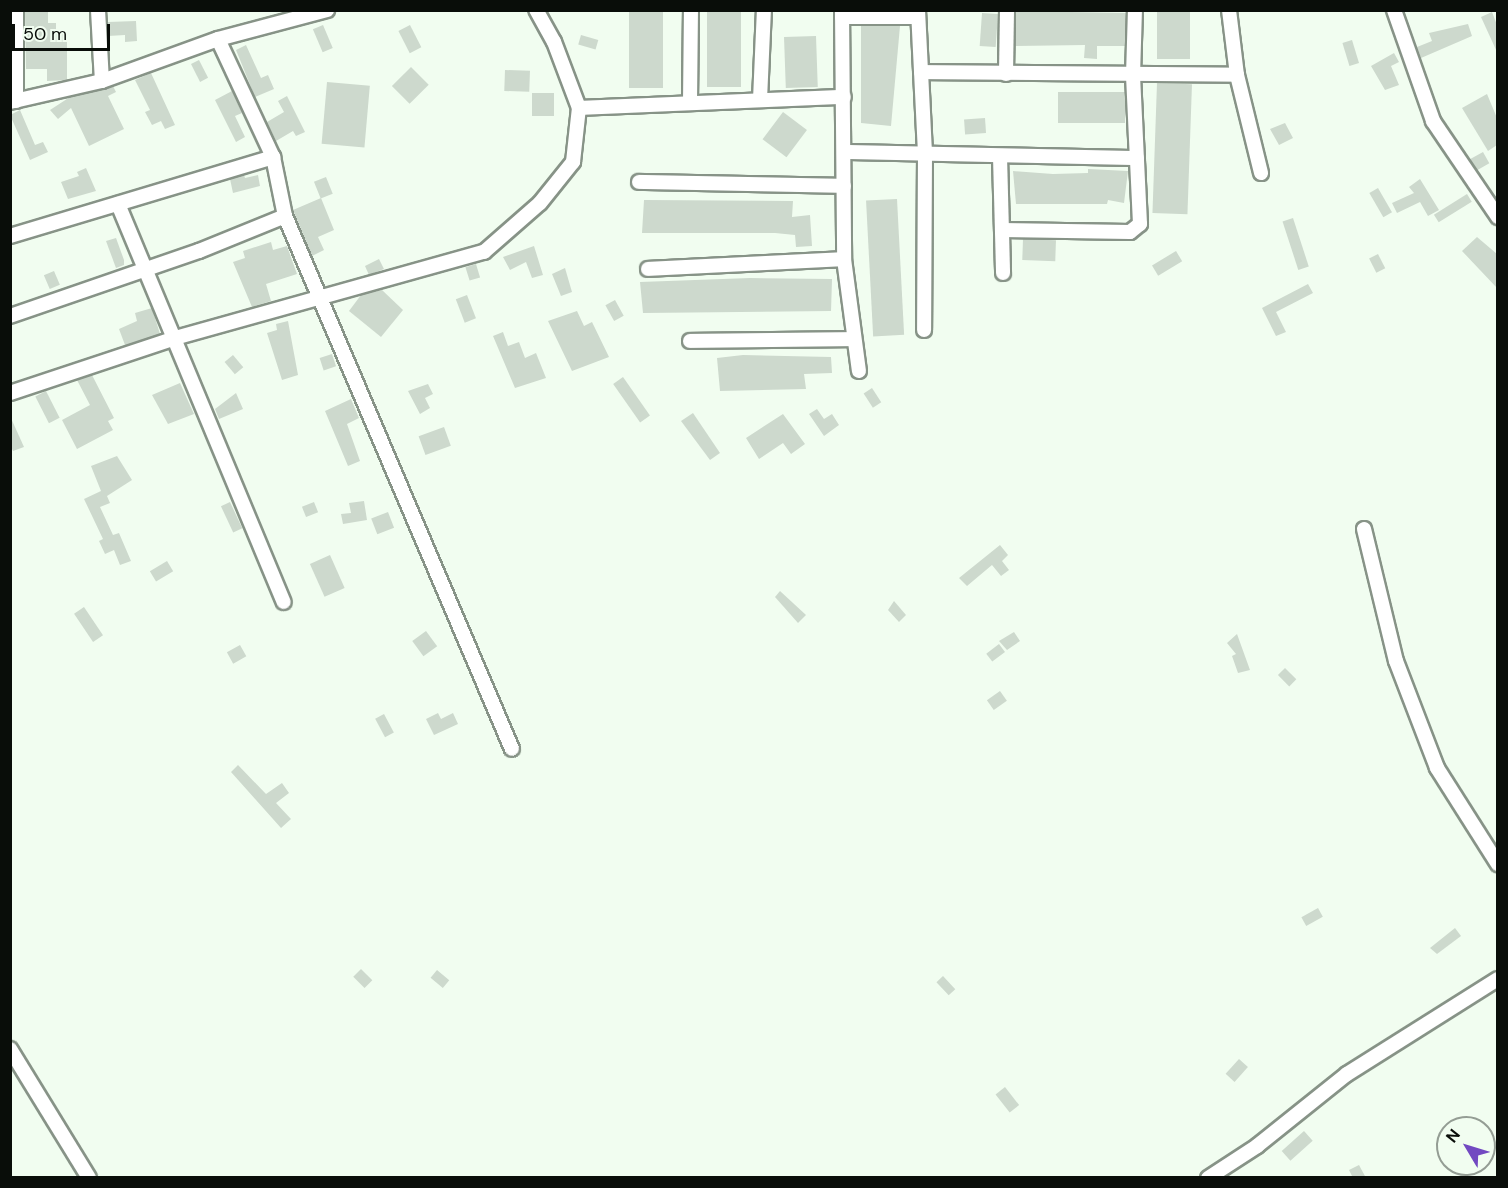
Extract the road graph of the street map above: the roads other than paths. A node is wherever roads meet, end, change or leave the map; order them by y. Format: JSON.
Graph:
{"nodes":[{"id":1,"x":16,"y":10,"type":"edge"},
{"id":2,"x":98,"y":10,"type":"edge"},
{"id":3,"x":327,"y":10,"type":"edge"},
{"id":4,"x":536,"y":10,"type":"edge"},
{"id":5,"x":690,"y":10,"type":"edge"},
{"id":6,"x":764,"y":10,"type":"edge"},
{"id":7,"x":1007,"y":10,"type":"edge"},
{"id":8,"x":1135,"y":10,"type":"edge"},
{"id":9,"x":1229,"y":10,"type":"edge"},
{"id":10,"x":1394,"y":10,"type":"edge"},
{"id":11,"x":842,"y":14,"type":"edge"},
{"id":12,"x":918,"y":14,"type":"edge"},
{"id":13,"x":218,"y":39,"type":"junction"},
{"id":14,"x":921,"y":72,"type":"junction"},
{"id":15,"x":1006,"y":74,"type":"junction"},
{"id":16,"x":1237,"y":75,"type":"junction"},
{"id":17,"x":1133,"y":76,"type":"junction"},
{"id":18,"x":102,"y":81,"type":"junction"},
{"id":19,"x":844,"y":97,"type":"junction"},
{"id":20,"x":760,"y":100,"type":"junction"},
{"id":21,"x":13,"y":102,"type":"edge"},
{"id":22,"x":690,"y":103,"type":"junction"},
{"id":23,"x":579,"y":108,"type":"junction"},
{"id":24,"x":844,"y":152,"type":"junction"},
{"id":25,"x":925,"y":155,"type":"junction"},
{"id":26,"x":1000,"y":156,"type":"junction"},
{"id":27,"x":273,"y":157,"type":"junction"},
{"id":28,"x":1137,"y":158,"type":"junction"},
{"id":29,"x":1262,"y":173,"type":"dead end"},
{"id":30,"x":639,"y":182,"type":"dead end"},
{"id":31,"x":844,"y":186,"type":"junction"},
{"id":32,"x":118,"y":204,"type":"junction"},
{"id":33,"x":285,"y":216,"type":"junction"},
{"id":34,"x":1497,"y":217,"type":"edge"},
{"id":35,"x":1002,"y":230,"type":"junction"},
{"id":36,"x":10,"y":236,"type":"edge"},
{"id":37,"x":844,"y":259,"type":"junction"},
{"id":38,"x":147,"y":269,"type":"junction"},
{"id":39,"x":648,"y":269,"type":"dead end"},
{"id":40,"x":1003,"y":273,"type":"dead end"},
{"id":41,"x":317,"y":298,"type":"junction"},
{"id":42,"x":10,"y":316,"type":"edge"},
{"id":43,"x":924,"y":330,"type":"dead end"},
{"id":44,"x":175,"y":338,"type":"junction"},
{"id":45,"x":854,"y":339,"type":"junction"},
{"id":46,"x":690,"y":341,"type":"dead end"},
{"id":47,"x":859,"y":371,"type":"dead end"},
{"id":48,"x":10,"y":393,"type":"edge"},
{"id":49,"x":1364,"y":529,"type":"dead end"},
{"id":50,"x":284,"y":602,"type":"dead end"},
{"id":51,"x":512,"y":749,"type":"dead end"},
{"id":52,"x":1497,"y":864,"type":"edge"},
{"id":53,"x":1497,"y":979,"type":"edge"},
{"id":54,"x":10,"y":1049,"type":"edge"},
{"id":55,"x":89,"y":1178,"type":"edge"},
{"id":56,"x":1208,"y":1178,"type":"edge"}],
"edges":[{"from":1,"to":21,"type":"street"},
{"from":2,"to":18,"type":"street"},
{"from":3,"to":13,"type":"street"},
{"from":4,"to":23,"type":"street"},
{"from":5,"to":22,"type":"street"},
{"from":6,"to":20,"type":"street"},
{"from":7,"to":15,"type":"street"},
{"from":8,"to":17,"type":"street"},
{"from":9,"to":16,"type":"street"},
{"from":10,"to":34,"type":"street"},
{"from":11,"to":12,"type":"street"},
{"from":11,"to":19,"type":"street"},
{"from":12,"to":14,"type":"street"},
{"from":13,"to":18,"type":"street"},
{"from":13,"to":27,"type":"street"},
{"from":14,"to":15,"type":"street"},
{"from":14,"to":25,"type":"street"},
{"from":15,"to":17,"type":"street"},
{"from":16,"to":17,"type":"street"},
{"from":16,"to":29,"type":"street"},
{"from":17,"to":28,"type":"street"},
{"from":18,"to":21,"type":"street"},
{"from":19,"to":20,"type":"street"},
{"from":19,"to":24,"type":"street"},
{"from":20,"to":22,"type":"street"},
{"from":22,"to":23,"type":"street"},
{"from":23,"to":41,"type":"street"},
{"from":24,"to":25,"type":"street"},
{"from":24,"to":31,"type":"street"},
{"from":25,"to":26,"type":"street"},
{"from":25,"to":43,"type":"street"},
{"from":26,"to":28,"type":"street"},
{"from":26,"to":35,"type":"street"},
{"from":27,"to":32,"type":"street"},
{"from":27,"to":33,"type":"street"},
{"from":28,"to":35,"type":"street"},
{"from":30,"to":31,"type":"street"},
{"from":31,"to":37,"type":"street"},
{"from":32,"to":36,"type":"street"},
{"from":32,"to":38,"type":"street"},
{"from":33,"to":38,"type":"street"},
{"from":33,"to":41,"type":"street"},
{"from":35,"to":40,"type":"street"},
{"from":37,"to":39,"type":"street"},
{"from":37,"to":45,"type":"street"},
{"from":38,"to":42,"type":"street"},
{"from":38,"to":44,"type":"street"},
{"from":41,"to":44,"type":"street"},
{"from":41,"to":51,"type":"street"},
{"from":44,"to":48,"type":"street"},
{"from":44,"to":50,"type":"street"},
{"from":45,"to":46,"type":"street"},
{"from":45,"to":47,"type":"street"},
{"from":49,"to":52,"type":"street"},
{"from":53,"to":56,"type":"street"},
{"from":54,"to":55,"type":"street"}]}
